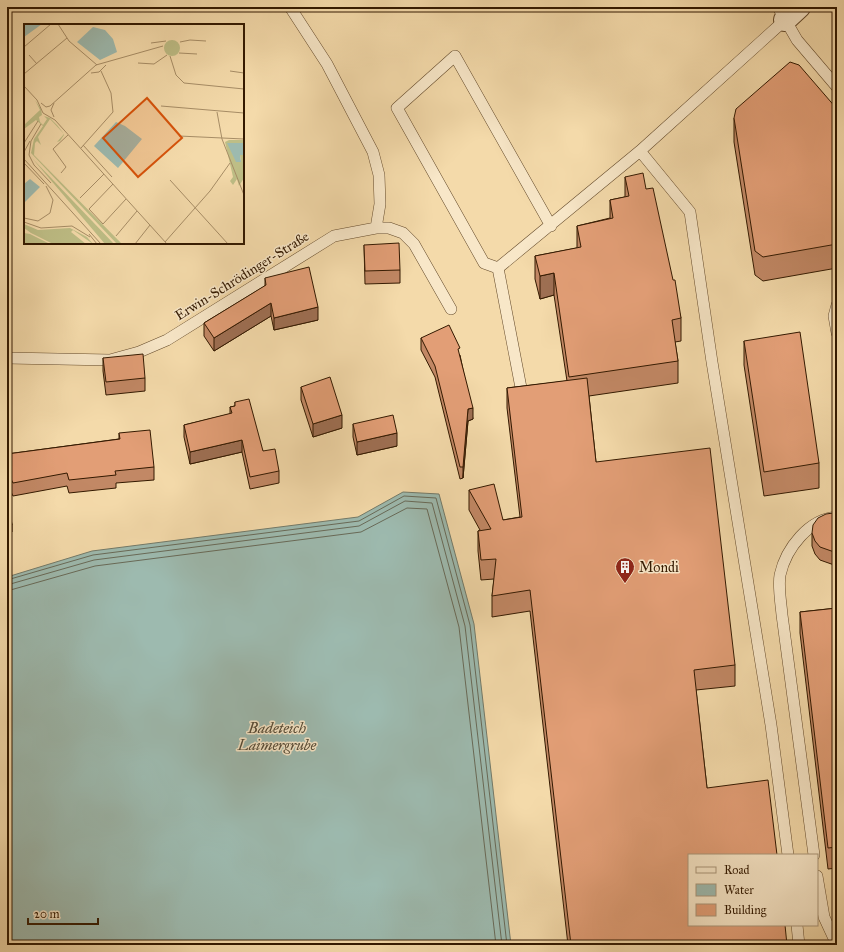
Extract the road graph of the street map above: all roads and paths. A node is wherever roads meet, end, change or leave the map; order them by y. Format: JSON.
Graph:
{"nodes":[{"id":1,"x":290,"y":7,"type":"edge"},
{"id":2,"x":788,"y":11,"type":"edge"},
{"id":3,"x":837,"y":87,"type":"edge"},
{"id":4,"x":640,"y":151,"type":"junction"},
{"id":5,"x":551,"y":226,"type":"junction"},
{"id":6,"x":376,"y":228,"type":"junction"},
{"id":7,"x":498,"y":268,"type":"junction"},
{"id":8,"x":837,"y":305,"type":"edge"},
{"id":9,"x":451,"y":310,"type":"dead end"},
{"id":10,"x":837,"y":333,"type":"edge"},
{"id":11,"x":7,"y":358,"type":"edge"},
{"id":12,"x":522,"y":393,"type":"edge"},
{"id":13,"x":837,"y":517,"type":"edge"},
{"id":14,"x":788,"y":854,"type":"edge"},
{"id":15,"x":814,"y":854,"type":"edge"},
{"id":16,"x":818,"y":882,"type":"edge"},
{"id":17,"x":797,"y":926,"type":"edge"},
{"id":18,"x":799,"y":945,"type":"edge"},
{"id":19,"x":837,"y":945,"type":"edge"}],
"edges":[{"from":1,"to":6,"type":"lane"},
{"from":2,"to":3,"type":"lane"},
{"from":2,"to":4,"type":"lane"},
{"from":4,"to":5,"type":"lane"},
{"from":4,"to":14,"type":"lane"},
{"from":5,"to":7,"type":"lane"},
{"from":5,"to":7,"type":"lane"},
{"from":6,"to":9,"type":"lane","name":"Erwin-Schrödinger-Straße"},
{"from":6,"to":11,"type":"lane","name":"Erwin-Schrödinger-Straße"},
{"from":7,"to":12,"type":"lane"},
{"from":8,"to":10,"type":"lane"},
{"from":13,"to":15,"type":"lane"},
{"from":16,"to":19,"type":"lane"},
{"from":17,"to":18,"type":"lane"}]}
